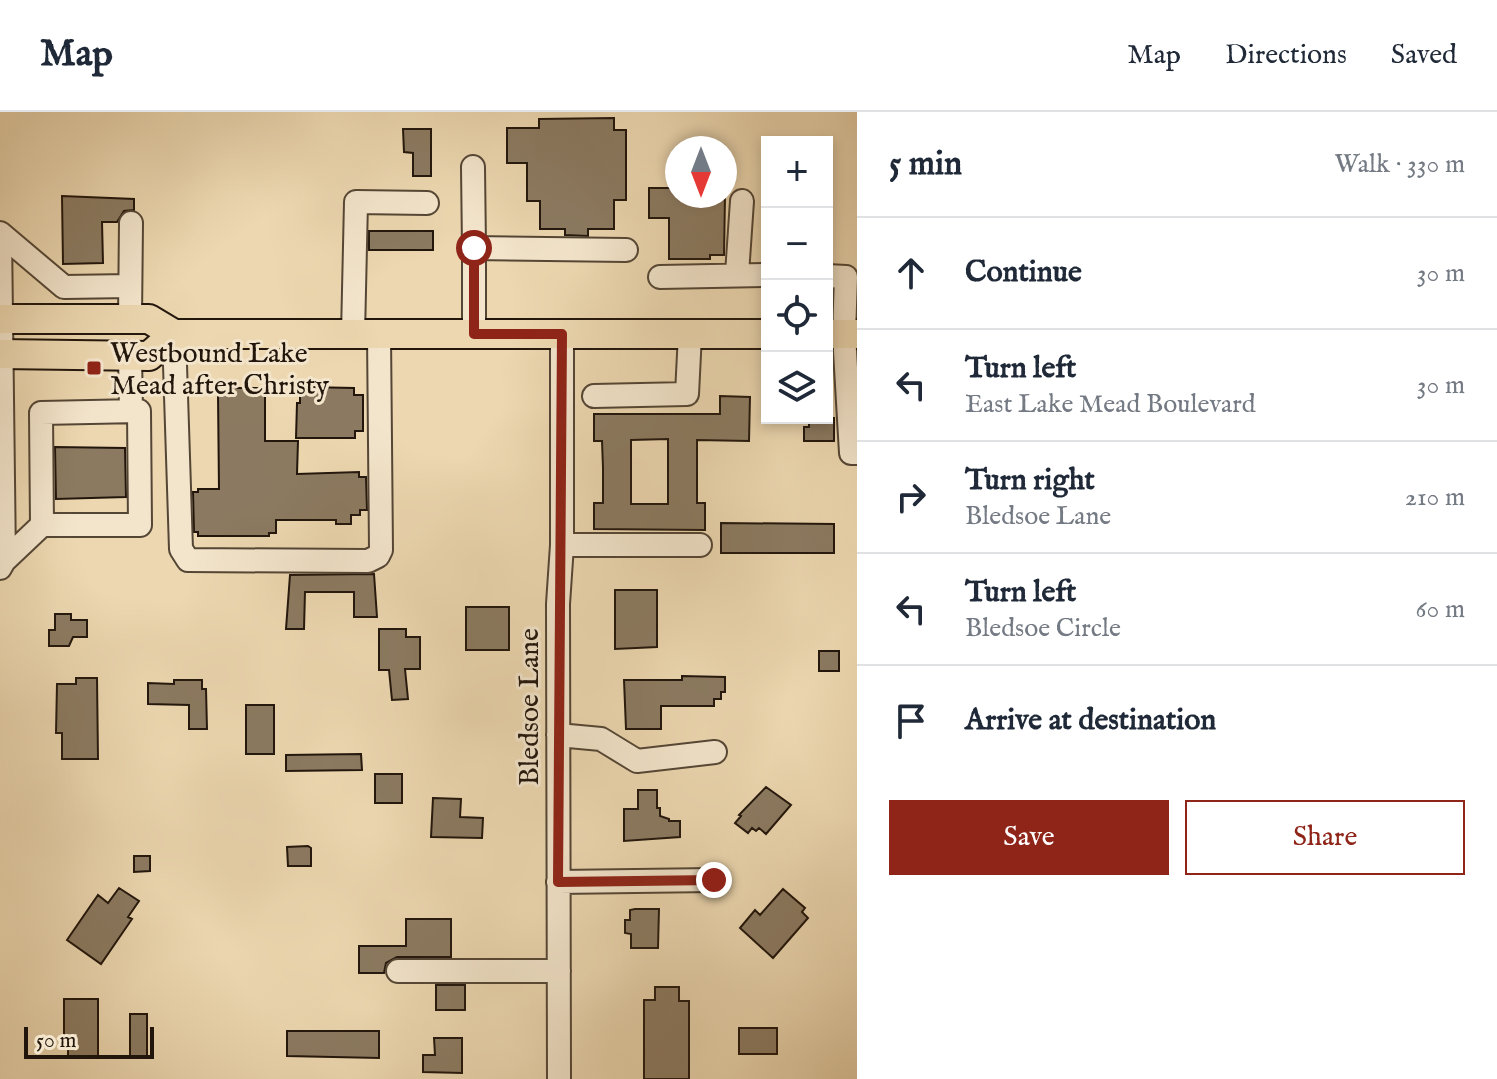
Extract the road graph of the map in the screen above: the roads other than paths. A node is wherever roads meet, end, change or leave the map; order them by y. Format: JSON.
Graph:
{"nodes":[{"id":1,"x":473,"y":167,"type":"dead end"},
{"id":2,"x":742,"y":201,"type":"dead end"},
{"id":3,"x":427,"y":203,"type":"dead end"},
{"id":4,"x":131,"y":223,"type":"dead end"},
{"id":5,"x":0,"y":234,"type":"edge"},
{"id":6,"x":474,"y":248,"type":"junction"},
{"id":7,"x":626,"y":250,"type":"dead end"},
{"id":8,"x":737,"y":274,"type":"junction"},
{"id":9,"x":761,"y":275,"type":"edge"},
{"id":10,"x":833,"y":276,"type":"edge"},
{"id":11,"x":660,"y":277,"type":"dead end"},
{"id":12,"x":130,"y":286,"type":"junction"},
{"id":13,"x":64,"y":287,"type":"junction"},
{"id":14,"x":1,"y":319,"type":"edge"},
{"id":15,"x":65,"y":319,"type":"junction"},
{"id":16,"x":130,"y":319,"type":"junction"},
{"id":17,"x":174,"y":334,"type":"junction"},
{"id":18,"x":366,"y":334,"type":"junction"},
{"id":19,"x":474,"y":334,"type":"junction"},
{"id":20,"x":562,"y":334,"type":"junction"},
{"id":21,"x":690,"y":334,"type":"junction"},
{"id":22,"x":761,"y":334,"type":"edge"},
{"id":23,"x":843,"y":334,"type":"edge"},
{"id":24,"x":1,"y":354,"type":"edge"},
{"id":25,"x":130,"y":356,"type":"junction"},
{"id":26,"x":594,"y":396,"type":"dead end"},
{"id":27,"x":131,"y":411,"type":"junction"},
{"id":28,"x":3,"y":431,"type":"junction"},
{"id":29,"x":41,"y":431,"type":"junction"},
{"id":30,"x":857,"y":453,"type":"edge"},
{"id":31,"x":42,"y":525,"type":"junction"},
{"id":32,"x":562,"y":545,"type":"junction"},
{"id":33,"x":700,"y":545,"type":"dead end"},
{"id":34,"x":2,"y":564,"type":"edge"},
{"id":35,"x":558,"y":735,"type":"junction"},
{"id":36,"x":715,"y":752,"type":"dead end"},
{"id":37,"x":714,"y":880,"type":"dead end"},
{"id":38,"x":558,"y":882,"type":"junction"},
{"id":39,"x":398,"y":971,"type":"dead end"},
{"id":40,"x":559,"y":971,"type":"junction"},
{"id":41,"x":559,"y":1079,"type":"edge"}],
"edges":[{"from":1,"to":6,"type":"street"},
{"from":2,"to":8,"type":"street"},
{"from":3,"to":18,"type":"street"},
{"from":4,"to":12,"type":"street"},
{"from":5,"to":13,"type":"street"},
{"from":5,"to":14,"type":"street"},
{"from":6,"to":7,"type":"street"},
{"from":6,"to":19,"type":"street"},
{"from":8,"to":9,"type":"street"},
{"from":8,"to":11,"type":"street"},
{"from":10,"to":23,"type":"street"},
{"from":12,"to":13,"type":"street"},
{"from":12,"to":16,"type":"street"},
{"from":13,"to":15,"type":"street"},
{"from":14,"to":15,"type":"main road"},
{"from":14,"to":24,"type":"street"},
{"from":15,"to":16,"type":"main road"},
{"from":16,"to":17,"type":"main road"},
{"from":17,"to":18,"type":"main road"},
{"from":17,"to":18,"type":"street"},
{"from":17,"to":25,"type":"main road"},
{"from":18,"to":19,"type":"main road"},
{"from":19,"to":20,"type":"main road"},
{"from":20,"to":21,"type":"main road"},
{"from":20,"to":32,"type":"street","name":"Bledsoe Lane"},
{"from":21,"to":22,"type":"main road"},
{"from":21,"to":26,"type":"street"},
{"from":23,"to":30,"type":"street"},
{"from":24,"to":25,"type":"main road"},
{"from":24,"to":28,"type":"street"},
{"from":25,"to":27,"type":"street"},
{"from":27,"to":29,"type":"street"},
{"from":27,"to":31,"type":"street"},
{"from":28,"to":29,"type":"street"},
{"from":28,"to":34,"type":"street"},
{"from":29,"to":31,"type":"street"},
{"from":31,"to":34,"type":"street"},
{"from":32,"to":33,"type":"street"},
{"from":32,"to":35,"type":"street","name":"Bledsoe Lane"},
{"from":35,"to":36,"type":"street"},
{"from":35,"to":38,"type":"street","name":"Bledsoe Lane"},
{"from":37,"to":38,"type":"street"},
{"from":38,"to":40,"type":"street","name":"Bledsoe Lane"},
{"from":39,"to":40,"type":"street"},
{"from":40,"to":41,"type":"street","name":"Bledsoe Lane"}]}
